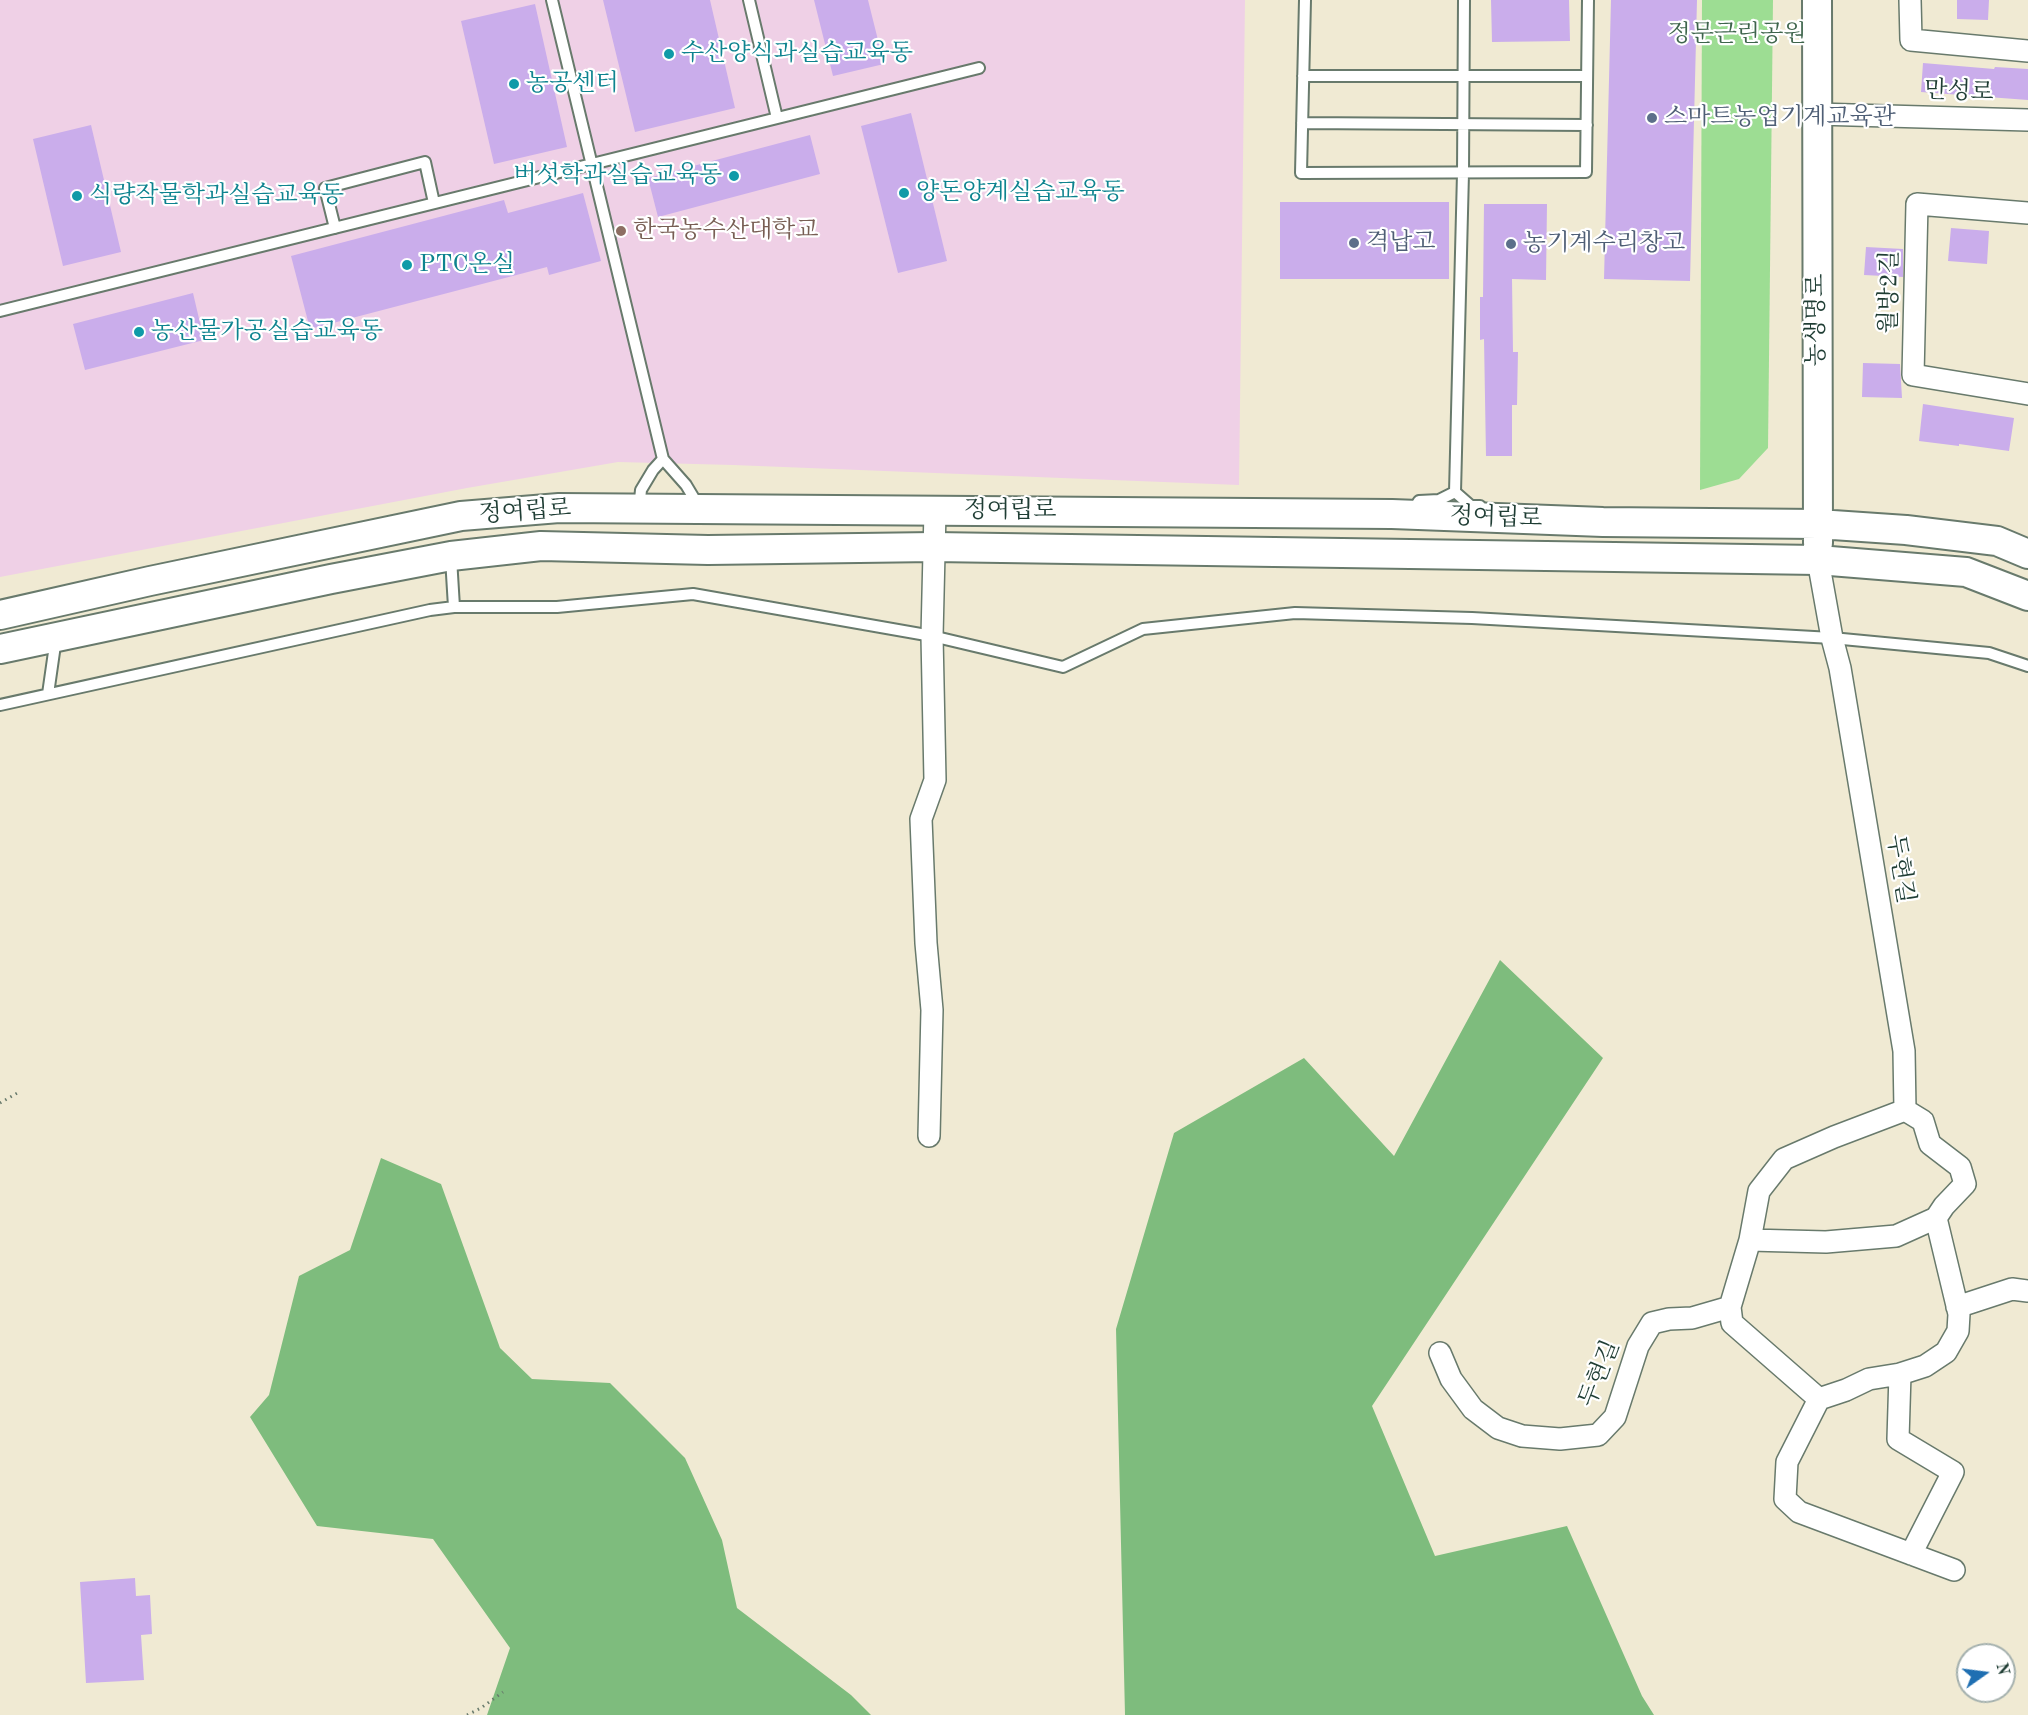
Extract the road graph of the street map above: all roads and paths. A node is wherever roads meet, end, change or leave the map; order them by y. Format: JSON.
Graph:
{"nodes":[{"id":1,"x":552,"y":0,"type":"edge"},
{"id":2,"x":749,"y":0,"type":"edge"},
{"id":3,"x":1305,"y":0,"type":"edge"},
{"id":4,"x":1464,"y":0,"type":"edge"},
{"id":5,"x":1588,"y":0,"type":"edge"},
{"id":6,"x":1817,"y":0,"type":"edge"},
{"id":7,"x":1910,"y":0,"type":"edge"},
{"id":8,"x":2028,"y":51,"type":"edge"},
{"id":9,"x":979,"y":68,"type":"dead end"},
{"id":10,"x":1303,"y":76,"type":"junction"},
{"id":11,"x":1463,"y":76,"type":"junction"},
{"id":12,"x":1587,"y":76,"type":"junction"},
{"id":13,"x":1817,"y":114,"type":"junction"},
{"id":14,"x":777,"y":118,"type":"junction"},
{"id":15,"x":2028,"y":120,"type":"edge"},
{"id":16,"x":1302,"y":123,"type":"junction"},
{"id":17,"x":1463,"y":124,"type":"junction"},
{"id":18,"x":1587,"y":125,"type":"junction"},
{"id":19,"x":592,"y":164,"type":"junction"},
{"id":20,"x":1463,"y":173,"type":"junction"},
{"id":21,"x":434,"y":203,"type":"junction"},
{"id":22,"x":2028,"y":213,"type":"edge"},
{"id":23,"x":335,"y":228,"type":"junction"},
{"id":24,"x":0,"y":311,"type":"edge"},
{"id":25,"x":2028,"y":394,"type":"edge"},
{"id":26,"x":663,"y":459,"type":"junction"},
{"id":27,"x":1455,"y":492,"type":"junction"},
{"id":28,"x":639,"y":509,"type":"junction"},
{"id":29,"x":701,"y":510,"type":"junction"},
{"id":30,"x":935,"y":511,"type":"junction"},
{"id":31,"x":1410,"y":515,"type":"junction"},
{"id":32,"x":1499,"y":518,"type":"junction"},
{"id":33,"x":1818,"y":524,"type":"junction"},
{"id":34,"x":934,"y":547,"type":"junction"},
{"id":35,"x":702,"y":549,"type":"junction"},
{"id":36,"x":2028,"y":554,"type":"edge"},
{"id":37,"x":451,"y":556,"type":"junction"},
{"id":38,"x":1818,"y":560,"type":"junction"},
{"id":39,"x":2028,"y":596,"type":"edge"},
{"id":40,"x":454,"y":607,"type":"junction"},
{"id":41,"x":0,"y":615,"type":"edge"},
{"id":42,"x":932,"y":636,"type":"junction"},
{"id":43,"x":56,"y":637,"type":"junction"},
{"id":44,"x":1832,"y":638,"type":"junction"},
{"id":45,"x":0,"y":649,"type":"edge"},
{"id":46,"x":2028,"y":666,"type":"edge"},
{"id":47,"x":48,"y":694,"type":"junction"},
{"id":48,"x":0,"y":705,"type":"edge"},
{"id":49,"x":18,"y":1092,"type":"dead end"},
{"id":50,"x":0,"y":1103,"type":"edge"},
{"id":51,"x":1905,"y":1110,"type":"junction"},
{"id":52,"x":929,"y":1136,"type":"dead end"},
{"id":53,"x":1936,"y":1218,"type":"junction"},
{"id":54,"x":1750,"y":1240,"type":"junction"},
{"id":55,"x":2028,"y":1291,"type":"edge"},
{"id":56,"x":1730,"y":1307,"type":"junction"},
{"id":57,"x":1957,"y":1307,"type":"junction"},
{"id":58,"x":1440,"y":1353,"type":"dead end"},
{"id":59,"x":1900,"y":1374,"type":"junction"},
{"id":60,"x":1819,"y":1400,"type":"junction"},
{"id":61,"x":1911,"y":1554,"type":"junction"},
{"id":62,"x":1954,"y":1570,"type":"dead end"},
{"id":63,"x":503,"y":1692,"type":"dead end"},
{"id":64,"x":467,"y":1715,"type":"edge"}],
"edges":[{"from":1,"to":19,"type":"lane"},
{"from":2,"to":14,"type":"lane"},
{"from":3,"to":10,"type":"lane"},
{"from":4,"to":11,"type":"lane"},
{"from":5,"to":12,"type":"lane"},
{"from":6,"to":13,"type":"street","name":"농생명로"},
{"from":7,"to":8,"type":"street"},
{"from":9,"to":14,"type":"lane"},
{"from":10,"to":11,"type":"lane"},
{"from":10,"to":16,"type":"lane"},
{"from":11,"to":12,"type":"lane"},
{"from":11,"to":17,"type":"lane"},
{"from":12,"to":18,"type":"lane"},
{"from":13,"to":15,"type":"street","name":"만성로"},
{"from":13,"to":33,"type":"street","name":"농생명로"},
{"from":14,"to":19,"type":"lane"},
{"from":16,"to":17,"type":"lane"},
{"from":16,"to":20,"type":"lane"},
{"from":17,"to":18,"type":"lane"},
{"from":17,"to":20,"type":"lane"},
{"from":18,"to":20,"type":"lane"},
{"from":19,"to":21,"type":"lane"},
{"from":19,"to":26,"type":"lane"},
{"from":20,"to":27,"type":"lane"},
{"from":21,"to":23,"type":"lane"},
{"from":21,"to":23,"type":"lane"},
{"from":22,"to":25,"type":"street","name":"월방2길"},
{"from":23,"to":24,"type":"lane"},
{"from":26,"to":28,"type":"lane"},
{"from":26,"to":29,"type":"lane"},
{"from":27,"to":31,"type":"lane"},
{"from":27,"to":32,"type":"lane"},
{"from":28,"to":29,"type":"street","name":"정여립로"},
{"from":28,"to":41,"type":"street","name":"정여립로"},
{"from":29,"to":30,"type":"street","name":"정여립로"},
{"from":29,"to":35,"type":"street"},
{"from":30,"to":31,"type":"street","name":"정여립로"},
{"from":30,"to":34,"type":"street"},
{"from":31,"to":32,"type":"street","name":"정여립로"},
{"from":32,"to":33,"type":"street","name":"정여립로"},
{"from":33,"to":36,"type":"street","name":"정여립로"},
{"from":33,"to":38,"type":"street","name":"농생명로"},
{"from":34,"to":35,"type":"street","name":"정여립로"},
{"from":34,"to":38,"type":"street","name":"정여립로"},
{"from":34,"to":42,"type":"street"},
{"from":35,"to":37,"type":"street","name":"정여립로"},
{"from":37,"to":40,"type":"lane"},
{"from":37,"to":43,"type":"street","name":"정여립로"},
{"from":38,"to":39,"type":"street","name":"정여립로"},
{"from":38,"to":44,"type":"street","name":"농생명로"},
{"from":40,"to":42,"type":"lane"},
{"from":40,"to":47,"type":"lane"},
{"from":42,"to":44,"type":"lane"},
{"from":42,"to":52,"type":"street"},
{"from":43,"to":45,"type":"street","name":"정여립로"},
{"from":43,"to":47,"type":"lane"},
{"from":44,"to":46,"type":"lane"},
{"from":44,"to":51,"type":"street","name":"두현길"},
{"from":47,"to":48,"type":"lane"},
{"from":49,"to":50,"type":"path"},
{"from":51,"to":53,"type":"street"},
{"from":51,"to":54,"type":"street"},
{"from":53,"to":54,"type":"street"},
{"from":53,"to":57,"type":"street"},
{"from":54,"to":56,"type":"street"},
{"from":55,"to":57,"type":"street"},
{"from":56,"to":58,"type":"street","name":"두현길"},
{"from":56,"to":60,"type":"street"},
{"from":57,"to":59,"type":"street"},
{"from":59,"to":60,"type":"street"},
{"from":59,"to":61,"type":"street"},
{"from":60,"to":61,"type":"street"},
{"from":61,"to":62,"type":"street"},
{"from":63,"to":64,"type":"path"}]}
